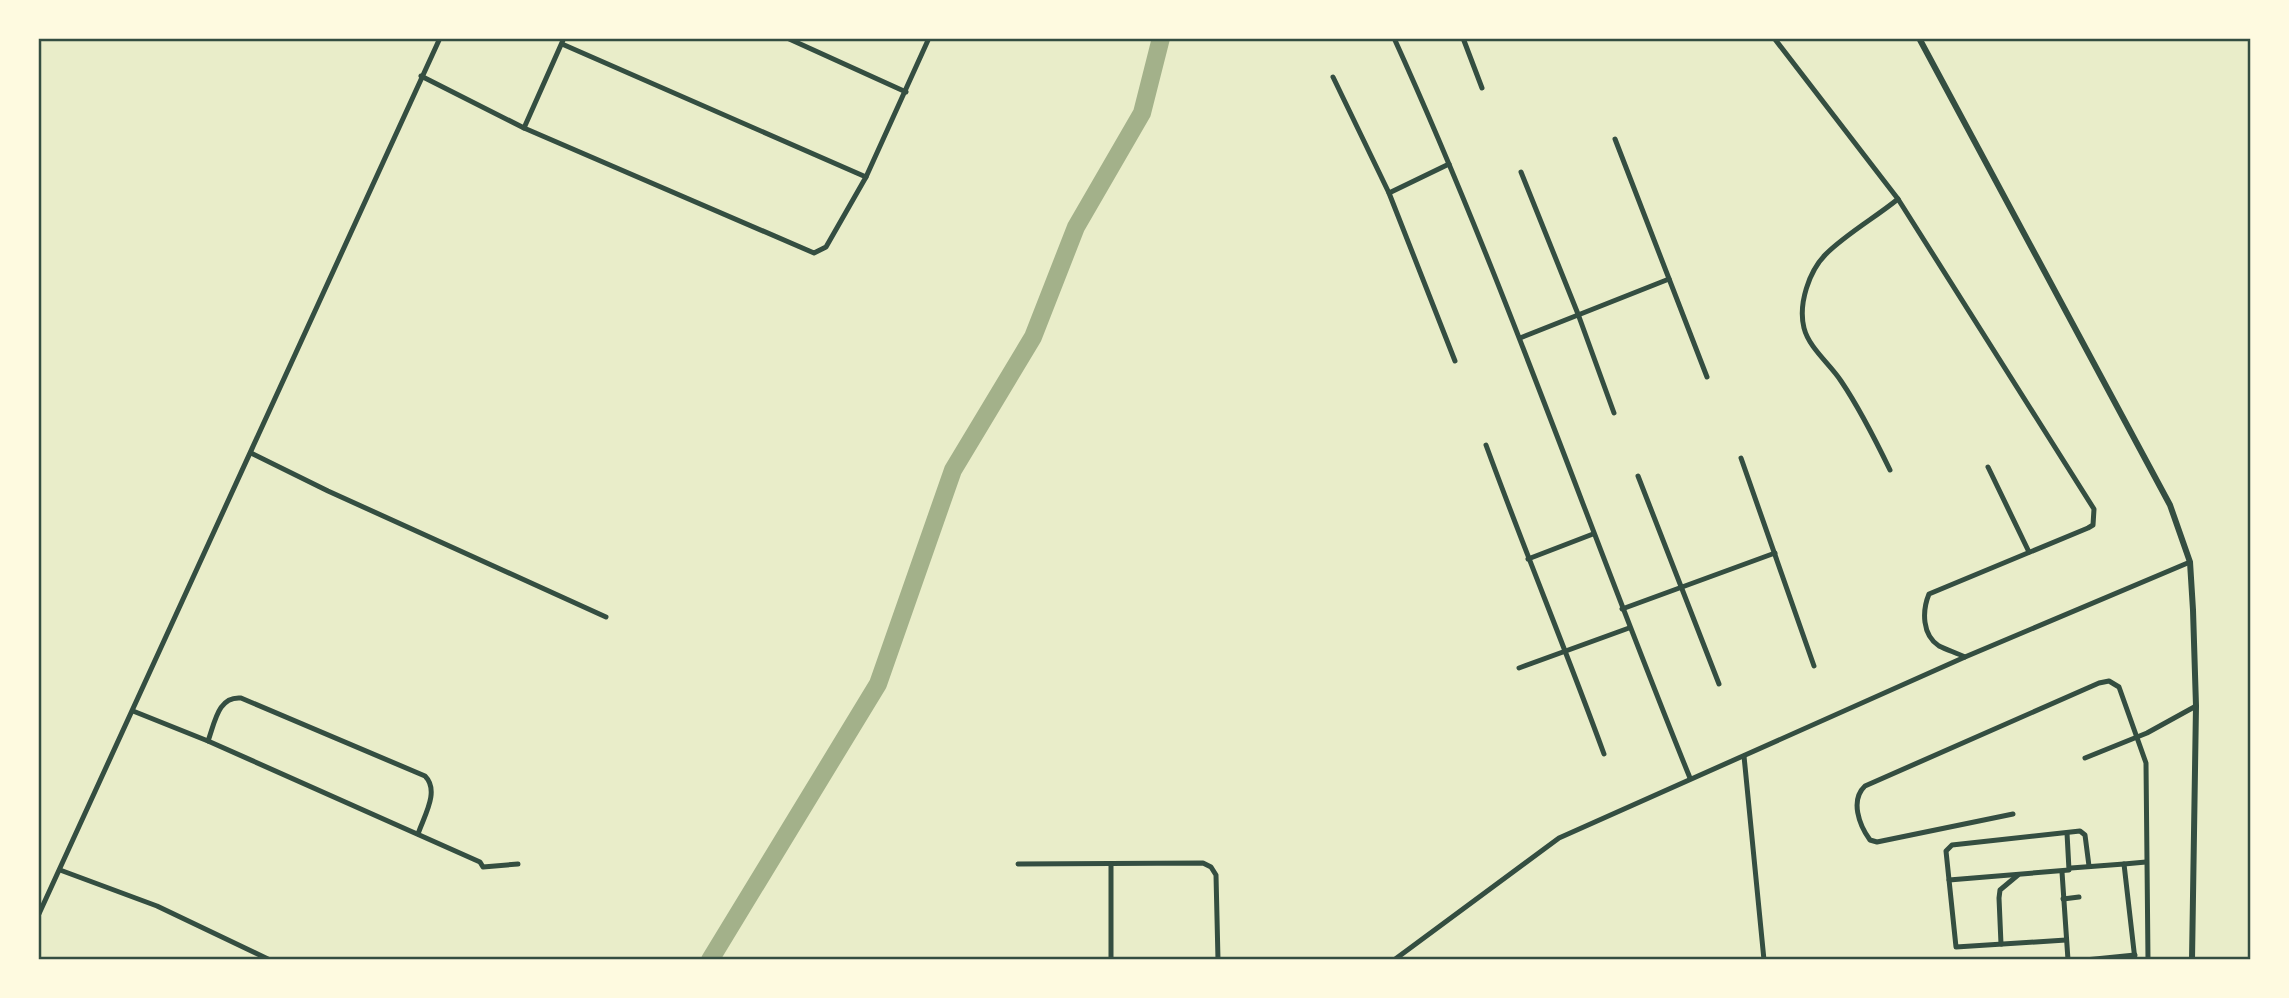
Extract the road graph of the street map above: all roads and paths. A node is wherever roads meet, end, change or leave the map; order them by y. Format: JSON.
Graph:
{"nodes":[{"id":1,"x":440,"y":38,"type":"edge"},
{"id":2,"x":787,"y":38,"type":"edge"},
{"id":3,"x":929,"y":38,"type":"edge"},
{"id":4,"x":1394,"y":38,"type":"edge"},
{"id":5,"x":1463,"y":38,"type":"edge"},
{"id":6,"x":1774,"y":38,"type":"edge"},
{"id":7,"x":1919,"y":38,"type":"edge"},
{"id":8,"x":563,"y":41,"type":"edge"},
{"id":9,"x":421,"y":76,"type":"junction"},
{"id":10,"x":1333,"y":77,"type":"dead end"},
{"id":11,"x":1482,"y":88,"type":"dead end"},
{"id":12,"x":906,"y":92,"type":"junction"},
{"id":13,"x":524,"y":128,"type":"junction"},
{"id":14,"x":1615,"y":139,"type":"dead end"},
{"id":15,"x":1449,"y":164,"type":"junction"},
{"id":16,"x":1521,"y":172,"type":"dead end"},
{"id":17,"x":866,"y":177,"type":"junction"},
{"id":18,"x":1389,"y":193,"type":"junction"},
{"id":19,"x":1898,"y":199,"type":"junction"},
{"id":20,"x":1670,"y":279,"type":"junction"},
{"id":21,"x":1578,"y":314,"type":"junction"},
{"id":22,"x":1520,"y":338,"type":"junction"},
{"id":23,"x":1455,"y":361,"type":"dead end"},
{"id":24,"x":1707,"y":377,"type":"dead end"},
{"id":25,"x":1615,"y":412,"type":"dead end"},
{"id":26,"x":1486,"y":445,"type":"dead end"},
{"id":27,"x":251,"y":453,"type":"junction"},
{"id":28,"x":1741,"y":458,"type":"dead end"},
{"id":29,"x":1988,"y":467,"type":"dead end"},
{"id":30,"x":1890,"y":470,"type":"dead end"},
{"id":31,"x":1638,"y":476,"type":"dead end"},
{"id":32,"x":1593,"y":534,"type":"junction"},
{"id":33,"x":2029,"y":552,"type":"junction"},
{"id":34,"x":1775,"y":553,"type":"junction"},
{"id":35,"x":1528,"y":559,"type":"junction"},
{"id":36,"x":2190,"y":562,"type":"junction"},
{"id":37,"x":1681,"y":587,"type":"junction"},
{"id":38,"x":1622,"y":609,"type":"junction"},
{"id":39,"x":606,"y":617,"type":"dead end"},
{"id":40,"x":1629,"y":628,"type":"junction"},
{"id":41,"x":1566,"y":650,"type":"junction"},
{"id":42,"x":1965,"y":657,"type":"junction"},
{"id":43,"x":1814,"y":666,"type":"dead end"},
{"id":44,"x":1519,"y":668,"type":"dead end"},
{"id":45,"x":1719,"y":684,"type":"dead end"},
{"id":46,"x":2196,"y":706,"type":"junction"},
{"id":47,"x":133,"y":711,"type":"junction"},
{"id":48,"x":2136,"y":736,"type":"junction"},
{"id":49,"x":208,"y":741,"type":"junction"},
{"id":50,"x":1604,"y":754,"type":"dead end"},
{"id":51,"x":1744,"y":755,"type":"junction"},
{"id":52,"x":2085,"y":758,"type":"dead end"},
{"id":53,"x":1690,"y":778,"type":"junction"},
{"id":54,"x":2013,"y":814,"type":"dead end"},
{"id":55,"x":2067,"y":833,"type":"junction"},
{"id":56,"x":418,"y":834,"type":"junction"},
{"id":57,"x":2146,"y":862,"type":"junction"},
{"id":58,"x":518,"y":864,"type":"dead end"},
{"id":59,"x":1018,"y":864,"type":"dead end"},
{"id":60,"x":1111,"y":864,"type":"junction"},
{"id":61,"x":2124,"y":864,"type":"junction"},
{"id":62,"x":2089,"y":866,"type":"junction"},
{"id":63,"x":2071,"y":868,"type":"junction"},
{"id":64,"x":60,"y":870,"type":"junction"},
{"id":65,"x":2062,"y":872,"type":"junction"},
{"id":66,"x":2019,"y":874,"type":"junction"},
{"id":67,"x":1950,"y":880,"type":"junction"},
{"id":68,"x":2079,"y":897,"type":"dead end"},
{"id":69,"x":2063,"y":899,"type":"junction"},
{"id":70,"x":2147,"y":914,"type":"junction"},
{"id":71,"x":38,"y":916,"type":"edge"},
{"id":72,"x":2129,"y":916,"type":"junction"},
{"id":73,"x":2066,"y":940,"type":"junction"},
{"id":74,"x":2001,"y":944,"type":"junction"},
{"id":75,"x":2135,"y":957,"type":"edge"},
{"id":76,"x":270,"y":960,"type":"edge"},
{"id":77,"x":1111,"y":960,"type":"edge"},
{"id":78,"x":1218,"y":960,"type":"edge"},
{"id":79,"x":1394,"y":960,"type":"edge"},
{"id":80,"x":1764,"y":960,"type":"edge"},
{"id":81,"x":2068,"y":960,"type":"edge"},
{"id":82,"x":2085,"y":960,"type":"edge"},
{"id":83,"x":2148,"y":960,"type":"edge"},
{"id":84,"x":2192,"y":960,"type":"edge"}],
"edges":[{"from":1,"to":9,"type":"street"},
{"from":2,"to":12,"type":"street"},
{"from":3,"to":12,"type":"street"},
{"from":4,"to":15,"type":"street"},
{"from":5,"to":11,"type":"street"},
{"from":6,"to":19,"type":"street"},
{"from":7,"to":36,"type":"street"},
{"from":8,"to":13,"type":"street"},
{"from":8,"to":17,"type":"street"},
{"from":9,"to":13,"type":"street"},
{"from":9,"to":27,"type":"street"},
{"from":10,"to":18,"type":"street"},
{"from":12,"to":17,"type":"street"},
{"from":13,"to":17,"type":"street"},
{"from":14,"to":20,"type":"street"},
{"from":15,"to":18,"type":"street"},
{"from":15,"to":22,"type":"street"},
{"from":16,"to":21,"type":"street"},
{"from":18,"to":23,"type":"street"},
{"from":19,"to":30,"type":"street"},
{"from":19,"to":33,"type":"street"},
{"from":20,"to":21,"type":"street"},
{"from":20,"to":24,"type":"street"},
{"from":21,"to":22,"type":"street"},
{"from":21,"to":25,"type":"street"},
{"from":22,"to":32,"type":"street"},
{"from":26,"to":35,"type":"street"},
{"from":27,"to":39,"type":"street"},
{"from":27,"to":47,"type":"street"},
{"from":28,"to":34,"type":"street"},
{"from":29,"to":33,"type":"street"},
{"from":31,"to":37,"type":"street"},
{"from":32,"to":35,"type":"street"},
{"from":32,"to":38,"type":"street"},
{"from":33,"to":42,"type":"street"},
{"from":34,"to":37,"type":"street"},
{"from":34,"to":43,"type":"street"},
{"from":35,"to":41,"type":"street"},
{"from":36,"to":42,"type":"street"},
{"from":36,"to":46,"type":"street"},
{"from":37,"to":38,"type":"street"},
{"from":37,"to":45,"type":"street"},
{"from":38,"to":40,"type":"street"},
{"from":40,"to":41,"type":"street"},
{"from":40,"to":53,"type":"street"},
{"from":41,"to":44,"type":"street"},
{"from":41,"to":50,"type":"street"},
{"from":42,"to":51,"type":"street"},
{"from":46,"to":48,"type":"street"},
{"from":46,"to":84,"type":"street"},
{"from":47,"to":49,"type":"street"},
{"from":47,"to":64,"type":"street"},
{"from":48,"to":52,"type":"street"},
{"from":48,"to":54,"type":"street"},
{"from":48,"to":57,"type":"street"},
{"from":49,"to":56,"type":"street"},
{"from":49,"to":56,"type":"street"},
{"from":51,"to":53,"type":"street"},
{"from":51,"to":80,"type":"street"},
{"from":53,"to":79,"type":"street"},
{"from":55,"to":62,"type":"street"},
{"from":55,"to":63,"type":"street"},
{"from":55,"to":67,"type":"street"},
{"from":56,"to":58,"type":"street"},
{"from":57,"to":61,"type":"street"},
{"from":57,"to":70,"type":"street"},
{"from":59,"to":60,"type":"street"},
{"from":60,"to":77,"type":"street"},
{"from":60,"to":78,"type":"street"},
{"from":61,"to":62,"type":"street"},
{"from":61,"to":72,"type":"street"},
{"from":62,"to":63,"type":"street"},
{"from":63,"to":65,"type":"street"},
{"from":64,"to":71,"type":"street"},
{"from":64,"to":76,"type":"street"},
{"from":65,"to":66,"type":"street"},
{"from":65,"to":69,"type":"street"},
{"from":66,"to":67,"type":"street"},
{"from":66,"to":74,"type":"street"},
{"from":67,"to":74,"type":"street"},
{"from":68,"to":69,"type":"street"},
{"from":69,"to":73,"type":"street"},
{"from":70,"to":72,"type":"street"},
{"from":70,"to":83,"type":"street"},
{"from":72,"to":75,"type":"street"},
{"from":73,"to":74,"type":"street"},
{"from":73,"to":81,"type":"street"},
{"from":75,"to":82,"type":"street"}]}
